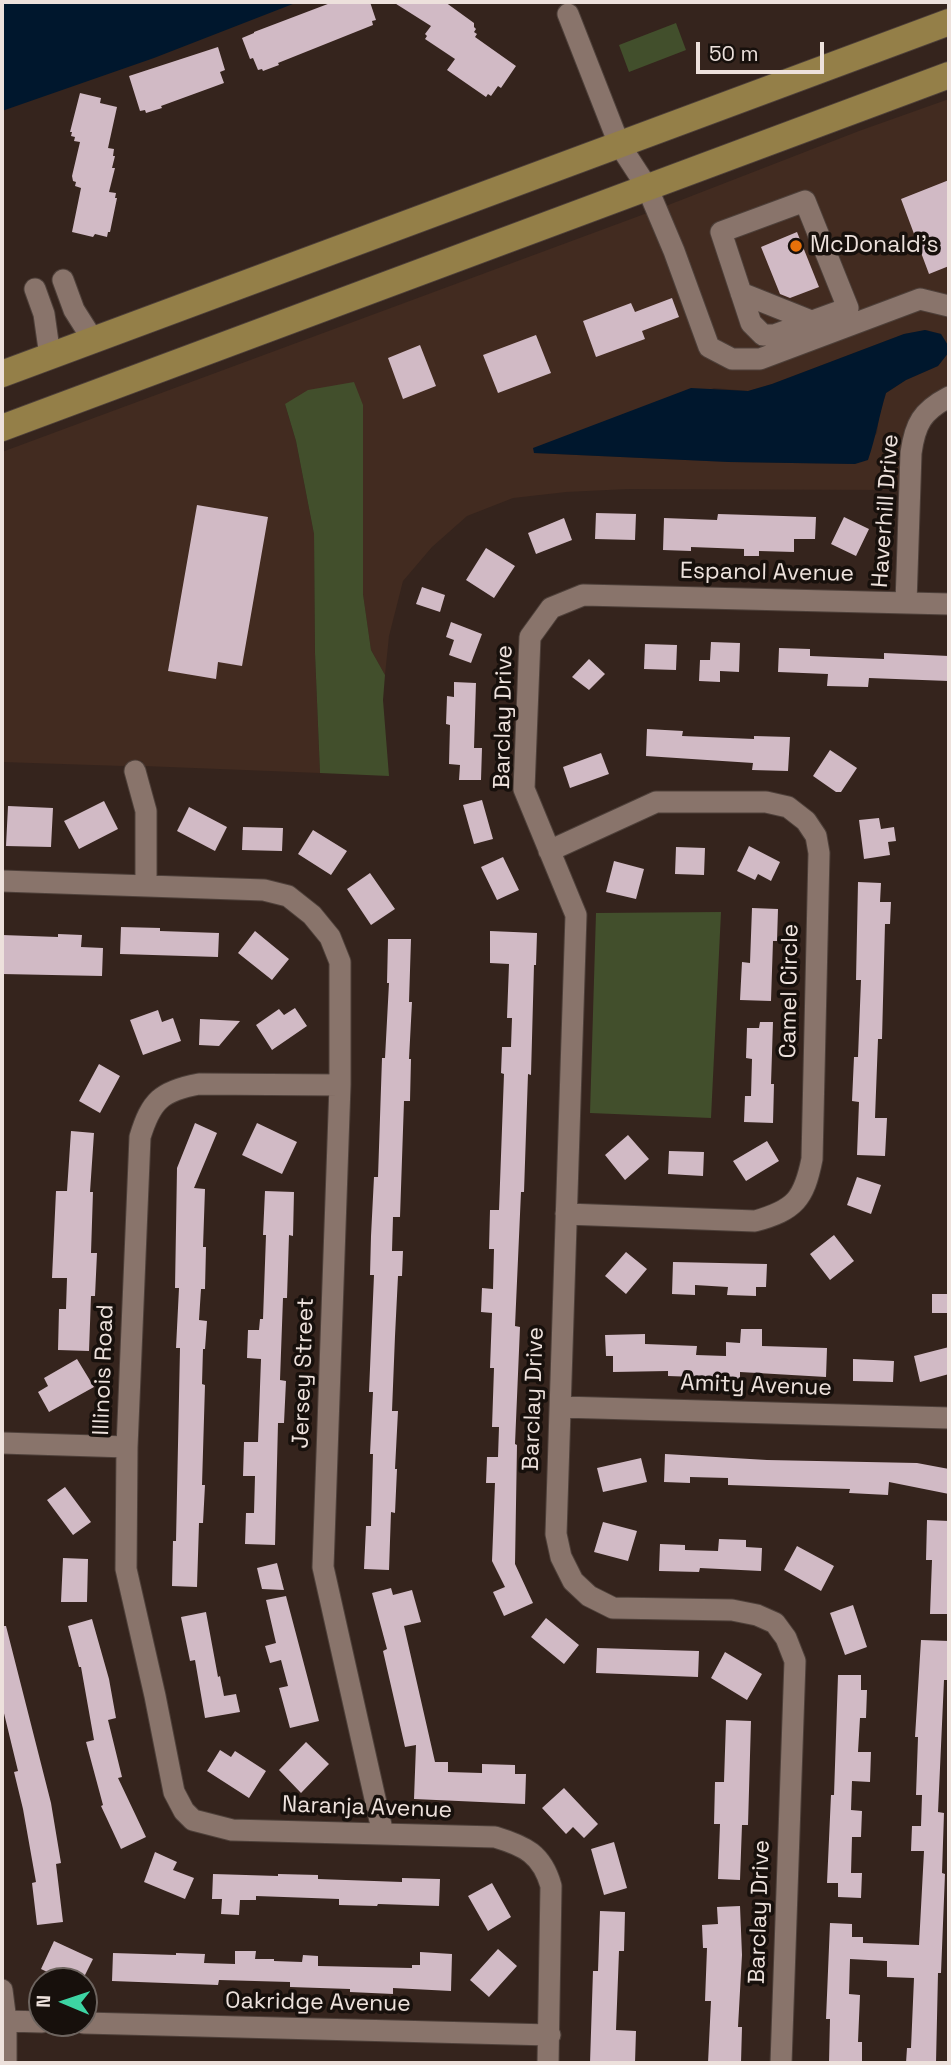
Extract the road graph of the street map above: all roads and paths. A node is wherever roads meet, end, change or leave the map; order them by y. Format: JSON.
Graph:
{"nodes":[{"id":1,"x":568,"y":14,"type":"dead end"},
{"id":2,"x":949,"y":22,"type":"edge"},
{"id":3,"x":949,"y":75,"type":"edge"},
{"id":4,"x":619,"y":144,"type":"junction"},
{"id":5,"x":647,"y":187,"type":"junction"},
{"id":6,"x":63,"y":280,"type":"dead end"},
{"id":7,"x":34,"y":289,"type":"dead end"},
{"id":8,"x":741,"y":293,"type":"junction"},
{"id":9,"x":949,"y":306,"type":"edge"},
{"id":10,"x":811,"y":321,"type":"junction"},
{"id":11,"x":93,"y":340,"type":"junction"},
{"id":12,"x":771,"y":345,"type":"junction"},
{"id":13,"x":50,"y":356,"type":"junction"},
{"id":14,"x":2,"y":374,"type":"edge"},
{"id":15,"x":949,"y":397,"type":"edge"},
{"id":16,"x":2,"y":428,"type":"edge"},
{"id":17,"x":583,"y":595,"type":"joint"},
{"id":18,"x":906,"y":603,"type":"junction"},
{"id":19,"x":949,"y":604,"type":"edge"},
{"id":20,"x":135,"y":771,"type":"dead end"},
{"id":21,"x":548,"y":851,"type":"junction"},
{"id":22,"x":2,"y":881,"type":"edge"},
{"id":23,"x":146,"y":885,"type":"junction"},
{"id":24,"x":340,"y":1085,"type":"junction"},
{"id":25,"x":566,"y":1214,"type":"junction"},
{"id":26,"x":561,"y":1407,"type":"junction"},
{"id":27,"x":949,"y":1418,"type":"edge"},
{"id":28,"x":2,"y":1443,"type":"edge"},
{"id":29,"x":127,"y":1447,"type":"junction"},
{"id":30,"x":193,"y":1820,"type":"joint"},
{"id":31,"x":383,"y":1834,"type":"junction"},
{"id":32,"x":2,"y":1990,"type":"edge"},
{"id":33,"x":6,"y":2021,"type":"junction"},
{"id":34,"x":28,"y":2022,"type":"edge"},
{"id":35,"x":98,"y":2023,"type":"edge"},
{"id":36,"x":550,"y":2035,"type":"junction"},
{"id":37,"x":6,"y":2063,"type":"edge"},
{"id":38,"x":548,"y":2063,"type":"edge"},
{"id":39,"x":781,"y":2063,"type":"edge"}],
"edges":[{"from":1,"to":4,"type":"street"},
{"from":2,"to":4,"type":"main road"},
{"from":3,"to":5,"type":"main road"},
{"from":4,"to":5,"type":"street"},
{"from":4,"to":11,"type":"main road"},
{"from":5,"to":12,"type":"street"},
{"from":5,"to":16,"type":"main road"},
{"from":6,"to":11,"type":"street"},
{"from":7,"to":13,"type":"street"},
{"from":8,"to":10,"type":"street"},
{"from":8,"to":10,"type":"street"},
{"from":8,"to":12,"type":"street"},
{"from":9,"to":12,"type":"street"},
{"from":10,"to":12,"type":"street"},
{"from":11,"to":13,"type":"main road"},
{"from":13,"to":14,"type":"main road"},
{"from":15,"to":18,"type":"street","name":"Haverhill Drive"},
{"from":17,"to":18,"type":"street","name":"Espanol Avenue"},
{"from":17,"to":21,"type":"street","name":"Barclay Drive"},
{"from":18,"to":19,"type":"street","name":"Espanol Avenue"},
{"from":20,"to":23,"type":"street"},
{"from":21,"to":25,"type":"street","name":"Barclay Drive"},
{"from":21,"to":25,"type":"street","name":"Camel Circle"},
{"from":22,"to":23,"type":"street","name":"Jersey Street"},
{"from":23,"to":24,"type":"street","name":"Jersey Street"},
{"from":24,"to":29,"type":"street","name":"Illinois Road"},
{"from":24,"to":31,"type":"street","name":"Jersey Street"},
{"from":25,"to":26,"type":"street","name":"Barclay Drive"},
{"from":26,"to":27,"type":"street","name":"Amity Avenue"},
{"from":26,"to":39,"type":"street","name":"Barclay Drive"},
{"from":28,"to":29,"type":"street"},
{"from":29,"to":30,"type":"street","name":"Illinois Road"},
{"from":30,"to":31,"type":"street","name":"Naranja Avenue"},
{"from":31,"to":36,"type":"street","name":"Naranja Avenue"},
{"from":32,"to":33,"type":"street"},
{"from":33,"to":34,"type":"street"},
{"from":33,"to":37,"type":"street"},
{"from":35,"to":36,"type":"street","name":"Oakridge Avenue"},
{"from":36,"to":38,"type":"street"}]}
